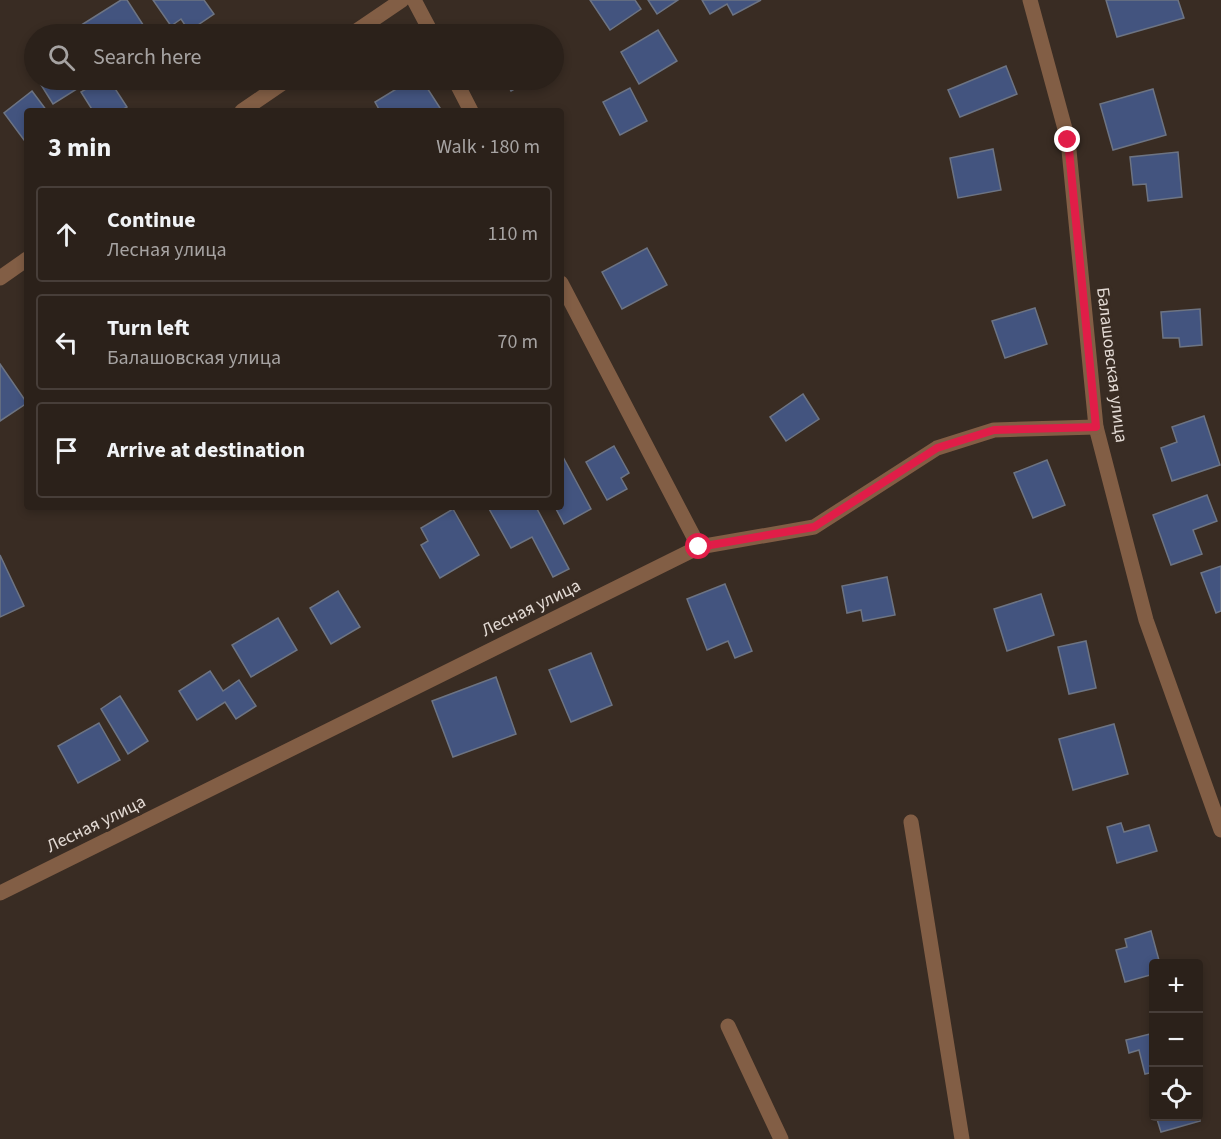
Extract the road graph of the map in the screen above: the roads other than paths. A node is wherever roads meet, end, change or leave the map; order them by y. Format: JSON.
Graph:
{"nodes":[{"id":1,"x":402,"y":0,"type":"edge"},
{"id":2,"x":414,"y":0,"type":"edge"},
{"id":3,"x":1030,"y":0,"type":"edge"},
{"id":4,"x":367,"y":24,"type":"edge"},
{"id":5,"x":427,"y":24,"type":"edge"},
{"id":6,"x":272,"y":90,"type":"edge"},
{"id":7,"x":460,"y":90,"type":"edge"},
{"id":8,"x":246,"y":108,"type":"edge"},
{"id":9,"x":469,"y":108,"type":"edge"},
{"id":10,"x":24,"y":262,"type":"edge"},
{"id":11,"x":0,"y":278,"type":"edge"},
{"id":12,"x":564,"y":289,"type":"edge"},
{"id":13,"x":1096,"y":427,"type":"junction"},
{"id":14,"x":699,"y":547,"type":"junction"},
{"id":15,"x":911,"y":822,"type":"dead end"},
{"id":16,"x":1221,"y":830,"type":"edge"},
{"id":17,"x":0,"y":893,"type":"edge"},
{"id":18,"x":728,"y":1026,"type":"dead end"},
{"id":19,"x":781,"y":1139,"type":"edge"},
{"id":20,"x":962,"y":1139,"type":"edge"}],
"edges":[{"from":1,"to":4,"type":"street"},
{"from":2,"to":5,"type":"street"},
{"from":3,"to":13,"type":"street","name":"Балашовская улица"},
{"from":6,"to":8,"type":"street"},
{"from":7,"to":9,"type":"street"},
{"from":10,"to":11,"type":"street"},
{"from":12,"to":14,"type":"street"},
{"from":13,"to":14,"type":"street","name":"Лесная улица"},
{"from":13,"to":16,"type":"street","name":"Балашовская улица"},
{"from":14,"to":17,"type":"street","name":"Лесная улица"},
{"from":15,"to":20,"type":"street"},
{"from":18,"to":19,"type":"street"}]}
